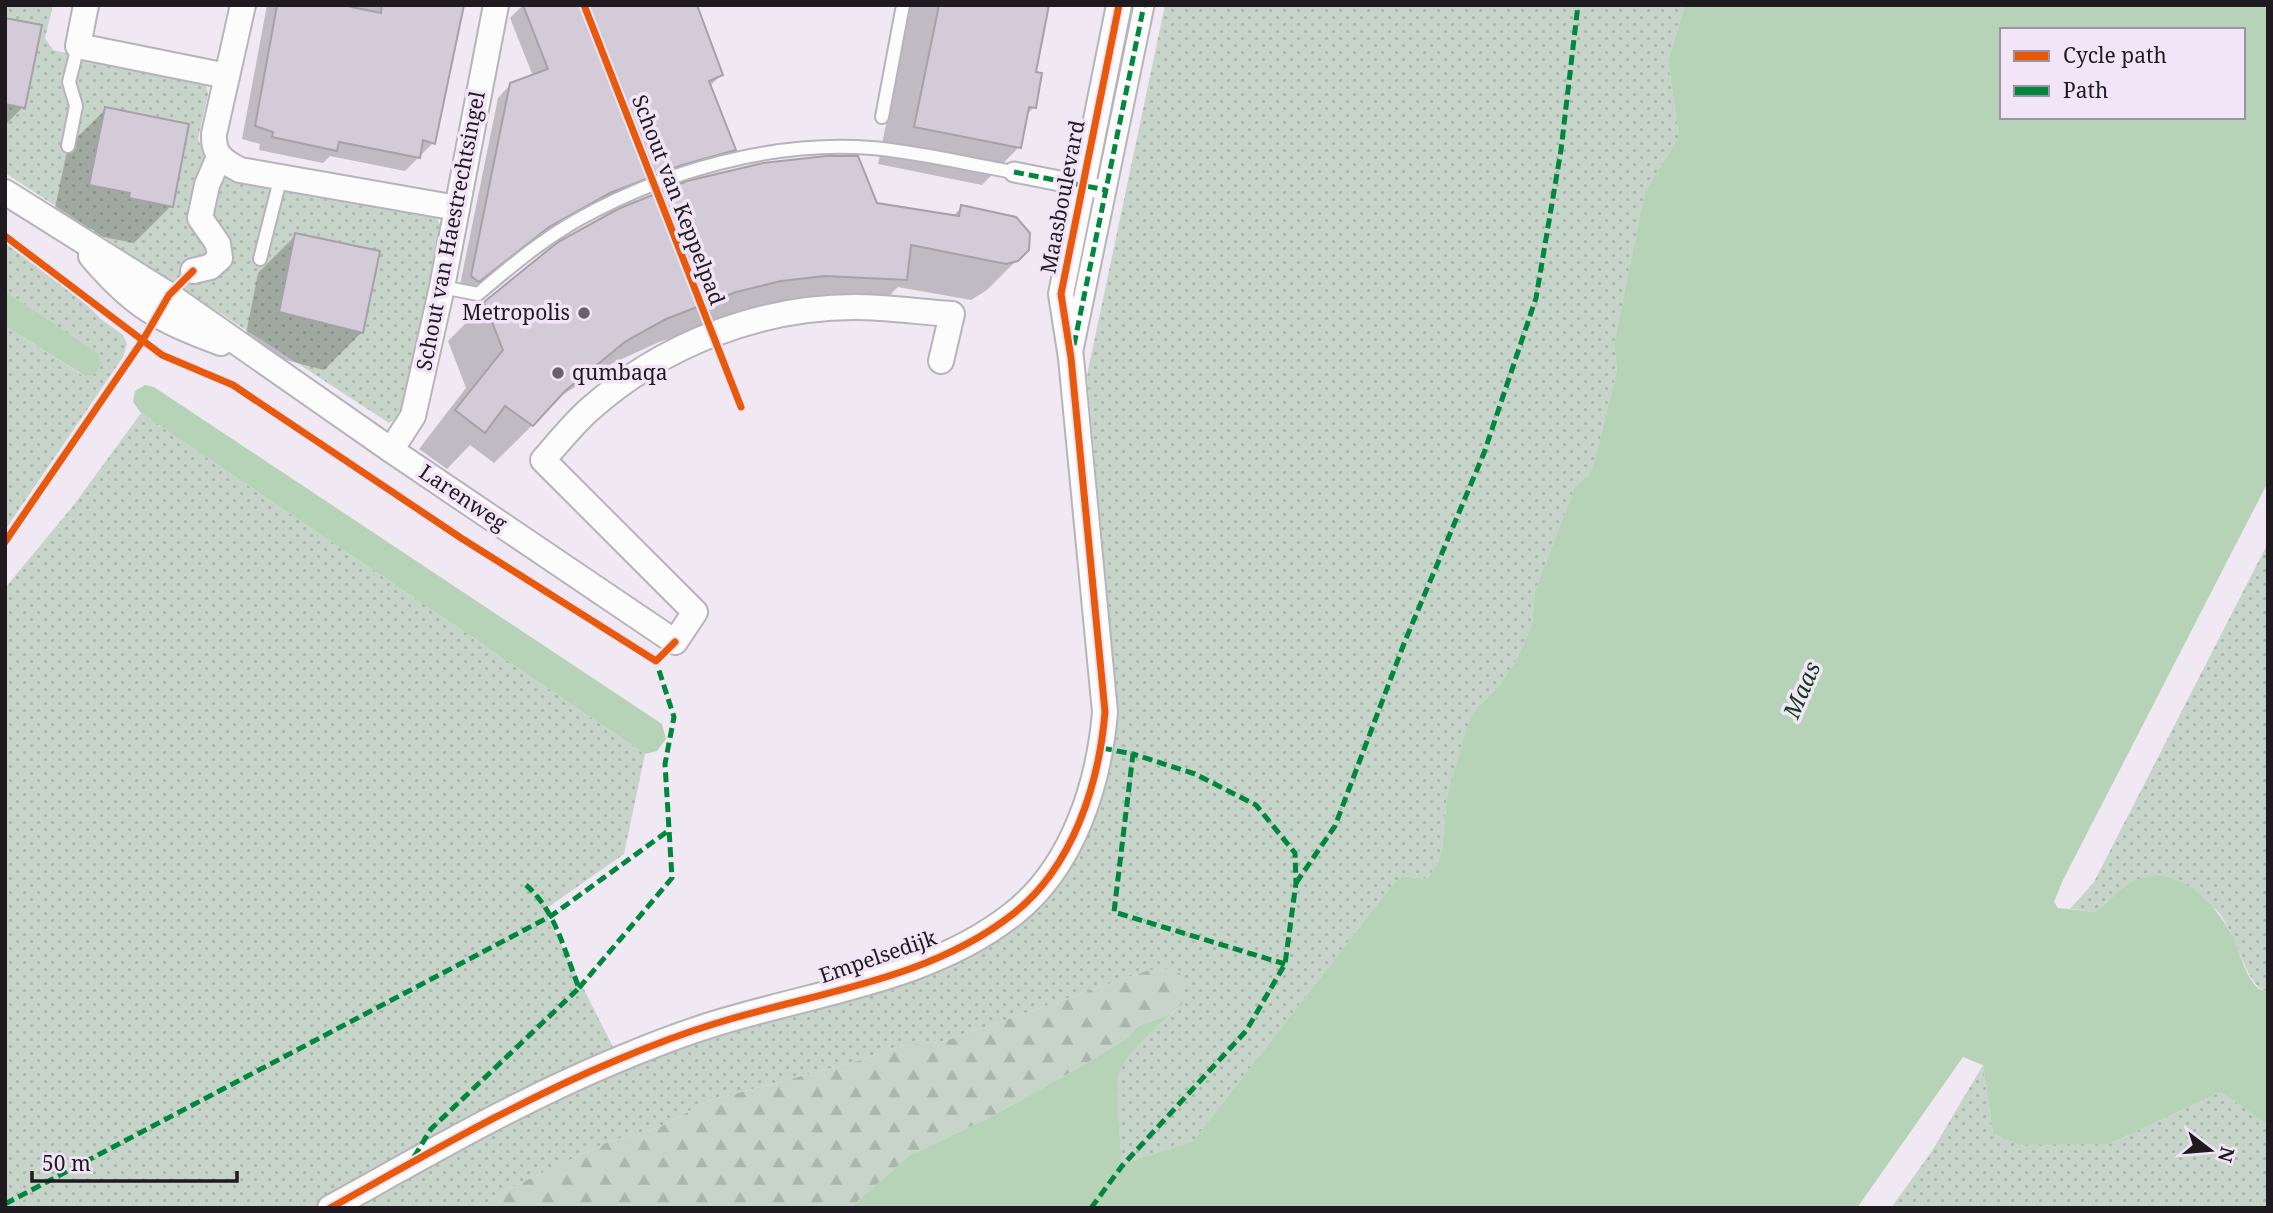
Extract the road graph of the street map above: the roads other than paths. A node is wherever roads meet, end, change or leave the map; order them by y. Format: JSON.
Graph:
{"nodes":[{"id":1,"x":86,"y":5,"type":"edge"},
{"id":2,"x":496,"y":5,"type":"edge"},
{"id":3,"x":903,"y":5,"type":"edge"},
{"id":4,"x":1119,"y":5,"type":"edge"},
{"id":5,"x":1144,"y":5,"type":"edge"},
{"id":6,"x":236,"y":6,"type":"edge"},
{"id":7,"x":78,"y":46,"type":"junction"},
{"id":8,"x":227,"y":76,"type":"junction"},
{"id":9,"x":882,"y":117,"type":"dead end"},
{"id":10,"x":68,"y":146,"type":"dead end"},
{"id":11,"x":219,"y":157,"type":"junction"},
{"id":12,"x":1014,"y":172,"type":"joint"},
{"id":13,"x":281,"y":176,"type":"junction"},
{"id":14,"x":1094,"y":188,"type":"junction"},
{"id":15,"x":5,"y":192,"type":"edge"},
{"id":16,"x":457,"y":208,"type":"junction"},
{"id":17,"x":260,"y":259,"type":"dead end"},
{"id":18,"x":193,"y":271,"type":"dead end"},
{"id":19,"x":442,"y":287,"type":"junction"},
{"id":20,"x":941,"y":361,"type":"dead end"},
{"id":21,"x":1079,"y":439,"type":"joint"},
{"id":22,"x":391,"y":450,"type":"junction"},
{"id":23,"x":330,"y":1208,"type":"edge"}],
"edges":[{"from":1,"to":7,"type":"street"},
{"from":2,"to":16,"type":"street","name":"Schout van Haestrechtsingel"},
{"from":3,"to":9,"type":"lane"},
{"from":4,"to":14,"type":"street","name":"Maasboulevard"},
{"from":5,"to":14,"type":"street","name":"Maasboulevard"},
{"from":6,"to":8,"type":"street"},
{"from":7,"to":8,"type":"street"},
{"from":7,"to":10,"type":"lane"},
{"from":8,"to":11,"type":"street"},
{"from":11,"to":13,"type":"street"},
{"from":11,"to":18,"type":"street"},
{"from":12,"to":14,"type":"street"},
{"from":12,"to":19,"type":"lane"},
{"from":13,"to":16,"type":"street"},
{"from":13,"to":17,"type":"lane"},
{"from":14,"to":21,"type":"street","name":"Maasboulevard"},
{"from":15,"to":22,"type":"street","name":"Larenweg"},
{"from":16,"to":19,"type":"street","name":"Schout van Haestrechtsingel"},
{"from":19,"to":22,"type":"street","name":"Schout van Haestrechtsingel"},
{"from":20,"to":22,"type":"street","name":"Larenweg"},
{"from":21,"to":23,"type":"street","name":"Empelsedijk"}]}
